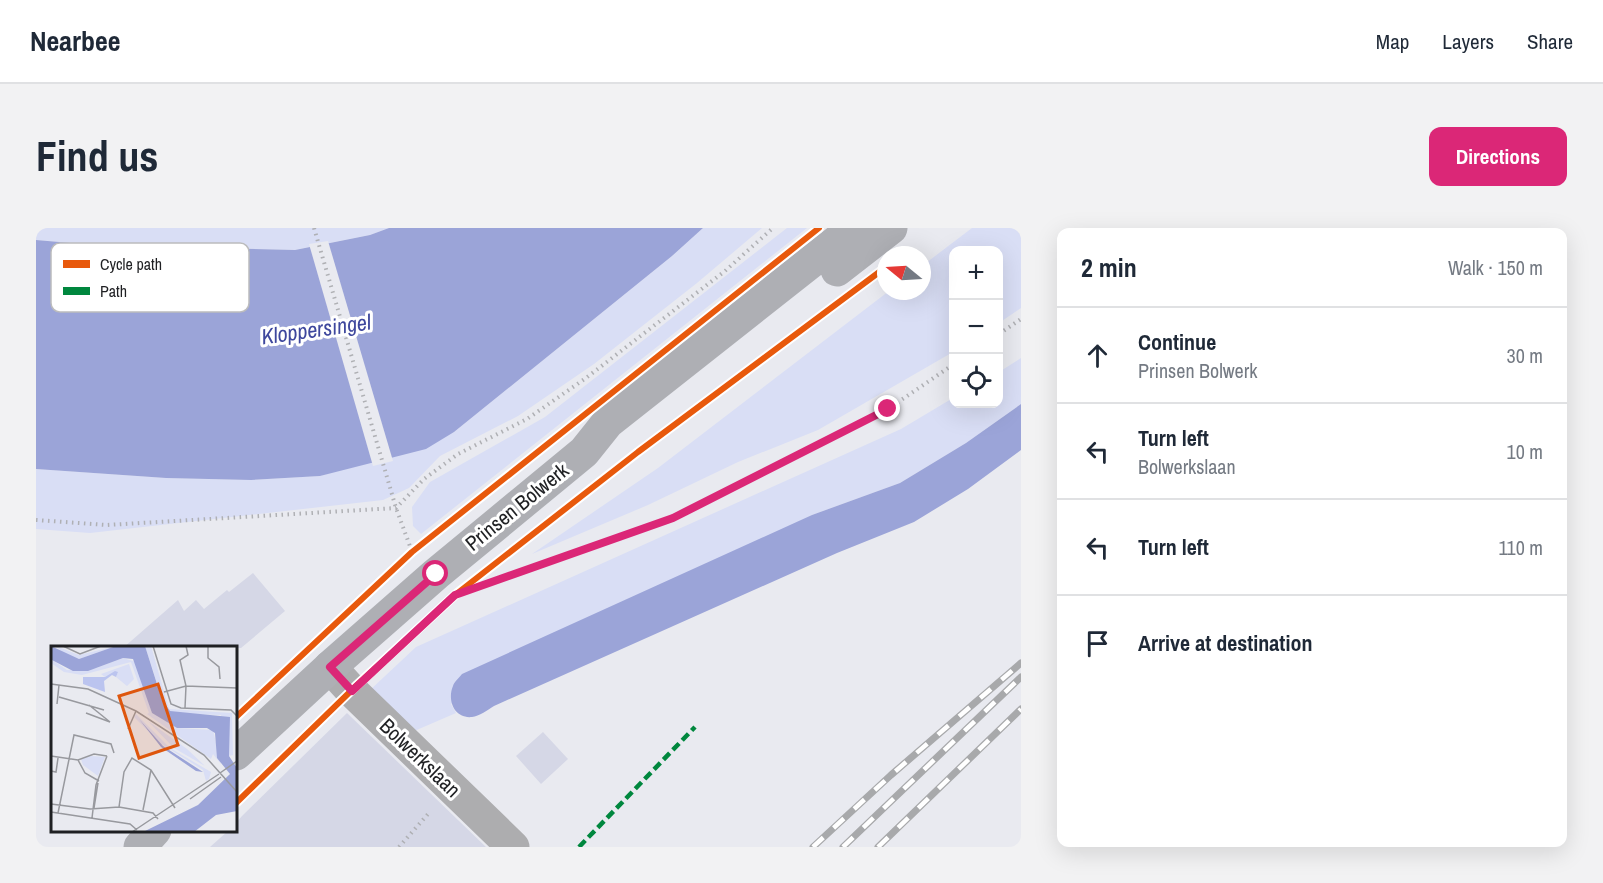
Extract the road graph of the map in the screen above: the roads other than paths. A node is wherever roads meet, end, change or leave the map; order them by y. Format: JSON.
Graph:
{"nodes":[{"id":1,"x":855,"y":228,"type":"edge"},
{"id":2,"x":891,"y":228,"type":"edge"},
{"id":3,"x":584,"y":452,"type":"junction"},
{"id":4,"x":330,"y":667,"type":"junction"},
{"id":5,"x":237,"y":753,"type":"edge"},
{"id":6,"x":154,"y":832,"type":"edge"},
{"id":7,"x":140,"y":847,"type":"edge"},
{"id":8,"x":513,"y":847,"type":"edge"}],
"edges":[{"from":1,"to":3,"type":"main road","name":"Prinsen Bolwerk"},
{"from":2,"to":3,"type":"main road","name":"Prinsen Bolwerk"},
{"from":3,"to":4,"type":"main road","name":"Prinsen Bolwerk"},
{"from":4,"to":5,"type":"main road","name":"Prinsen Bolwerk"},
{"from":4,"to":8,"type":"street","name":"Bolwerkslaan"},
{"from":6,"to":7,"type":"main road"}]}
